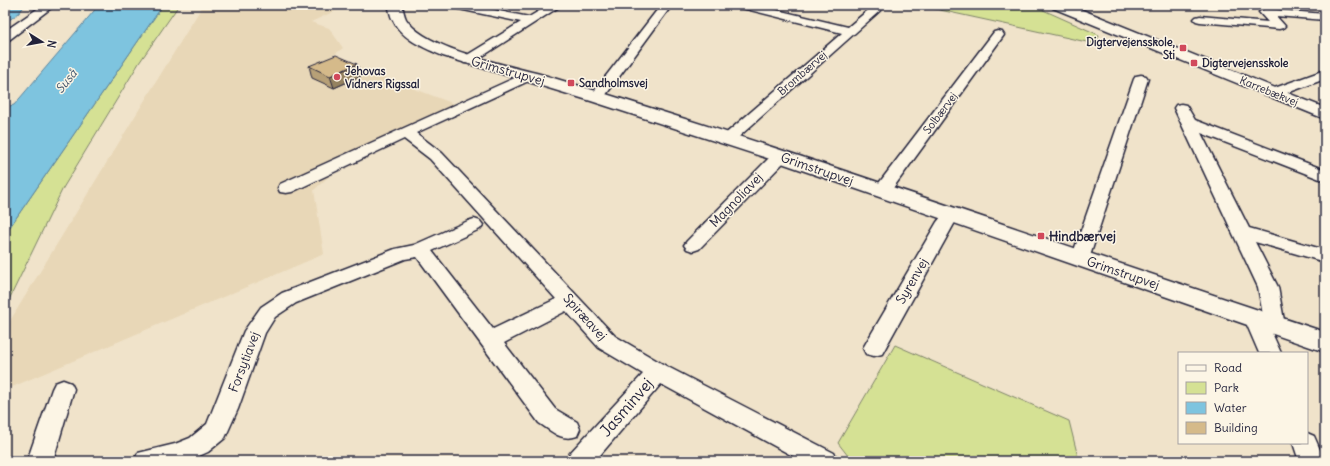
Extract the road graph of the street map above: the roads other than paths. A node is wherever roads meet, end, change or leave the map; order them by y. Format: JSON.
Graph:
{"nodes":[{"id":1,"x":50,"y":5,"type":"edge"},
{"id":2,"x":395,"y":5,"type":"edge"},
{"id":3,"x":454,"y":5,"type":"edge"},
{"id":4,"x":556,"y":5,"type":"edge"},
{"id":5,"x":667,"y":5,"type":"edge"},
{"id":6,"x":742,"y":5,"type":"edge"},
{"id":7,"x":1058,"y":5,"type":"edge"},
{"id":8,"x":877,"y":8,"type":"dead end"},
{"id":9,"x":1325,"y":17,"type":"edge"},
{"id":10,"x":1200,"y":19,"type":"dead end"},
{"id":11,"x":531,"y":21,"type":"junction"},
{"id":12,"x":850,"y":31,"type":"junction"},
{"id":13,"x":998,"y":35,"type":"dead end"},
{"id":14,"x":5,"y":37,"type":"edge"},
{"id":15,"x":468,"y":60,"type":"junction"},
{"id":16,"x":1325,"y":74,"type":"edge"},
{"id":17,"x":528,"y":76,"type":"junction"},
{"id":18,"x":1141,"y":79,"type":"dead end"},
{"id":19,"x":1274,"y":93,"type":"junction"},
{"id":20,"x":597,"y":97,"type":"junction"},
{"id":21,"x":1182,"y":108,"type":"dead end"},
{"id":22,"x":1325,"y":114,"type":"edge"},
{"id":23,"x":1189,"y":124,"type":"junction"},
{"id":24,"x":406,"y":133,"type":"junction"},
{"id":25,"x":728,"y":139,"type":"junction"},
{"id":26,"x":780,"y":157,"type":"junction"},
{"id":27,"x":1325,"y":176,"type":"edge"},
{"id":28,"x":286,"y":188,"type":"dead end"},
{"id":29,"x":882,"y":191,"type":"junction"},
{"id":30,"x":952,"y":215,"type":"junction"},
{"id":31,"x":474,"y":225,"type":"dead end"},
{"id":32,"x":1241,"y":232,"type":"junction"},
{"id":33,"x":693,"y":245,"type":"dead end"},
{"id":34,"x":421,"y":249,"type":"junction"},
{"id":35,"x":1325,"y":256,"type":"edge"},
{"id":36,"x":1080,"y":259,"type":"junction"},
{"id":37,"x":570,"y":300,"type":"junction"},
{"id":38,"x":1254,"y":318,"type":"junction"},
{"id":39,"x":1275,"y":326,"type":"junction"},
{"id":40,"x":490,"y":340,"type":"junction"},
{"id":41,"x":1325,"y":342,"type":"edge"},
{"id":42,"x":874,"y":348,"type":"dead end"},
{"id":43,"x":1270,"y":352,"type":"edge"},
{"id":44,"x":658,"y":372,"type":"junction"},
{"id":45,"x":63,"y":389,"type":"dead end"},
{"id":46,"x":568,"y":429,"type":"dead end"},
{"id":47,"x":1305,"y":444,"type":"edge"},
{"id":48,"x":40,"y":461,"type":"edge"},
{"id":49,"x":147,"y":461,"type":"edge"},
{"id":50,"x":579,"y":461,"type":"edge"},
{"id":51,"x":825,"y":461,"type":"edge"},
{"id":52,"x":1312,"y":461,"type":"edge"}],
"edges":[{"from":1,"to":14,"type":"street"},
{"from":2,"to":15,"type":"street","name":"Grimstrupvej"},
{"from":3,"to":11,"type":"street"},
{"from":4,"to":11,"type":"street"},
{"from":5,"to":20,"type":"street"},
{"from":6,"to":12,"type":"street"},
{"from":7,"to":19,"type":"street","name":"Karrebækvej"},
{"from":8,"to":12,"type":"street","name":"Brombærvej"},
{"from":9,"to":10,"type":"street"},
{"from":11,"to":15,"type":"street"},
{"from":12,"to":25,"type":"street","name":"Brombærvej"},
{"from":13,"to":29,"type":"street","name":"Solbærvej"},
{"from":15,"to":17,"type":"street","name":"Grimstrupvej"},
{"from":16,"to":19,"type":"street"},
{"from":17,"to":20,"type":"street","name":"Grimstrupvej"},
{"from":17,"to":24,"type":"street"},
{"from":18,"to":36,"type":"street"},
{"from":19,"to":22,"type":"street","name":"Karrebækvej"},
{"from":20,"to":25,"type":"street","name":"Grimstrupvej"},
{"from":21,"to":23,"type":"street"},
{"from":23,"to":27,"type":"street"},
{"from":23,"to":32,"type":"street"},
{"from":24,"to":28,"type":"street"},
{"from":24,"to":37,"type":"street","name":"Spiræavej"},
{"from":25,"to":26,"type":"street","name":"Grimstrupvej"},
{"from":26,"to":29,"type":"street","name":"Grimstrupvej"},
{"from":26,"to":33,"type":"street","name":"Magnoliavej"},
{"from":29,"to":30,"type":"street","name":"Grimstrupvej"},
{"from":30,"to":36,"type":"street","name":"Grimstrupvej"},
{"from":30,"to":42,"type":"street","name":"Syrenvej"},
{"from":31,"to":34,"type":"street","name":"Forsytiavej"},
{"from":32,"to":35,"type":"street"},
{"from":32,"to":39,"type":"street"},
{"from":34,"to":40,"type":"street"},
{"from":34,"to":49,"type":"street","name":"Forsytiavej"},
{"from":36,"to":38,"type":"street","name":"Grimstrupvej"},
{"from":37,"to":40,"type":"street"},
{"from":37,"to":44,"type":"street","name":"Spiræavej"},
{"from":38,"to":39,"type":"street","name":"Grimstrupvej"},
{"from":38,"to":43,"type":"street"},
{"from":39,"to":41,"type":"street","name":"Grimstrupvej"},
{"from":40,"to":46,"type":"street"},
{"from":44,"to":50,"type":"street","name":"Jasminvej"},
{"from":44,"to":51,"type":"street","name":"Spiræavej"},
{"from":45,"to":48,"type":"street"},
{"from":47,"to":52,"type":"street"}]}
